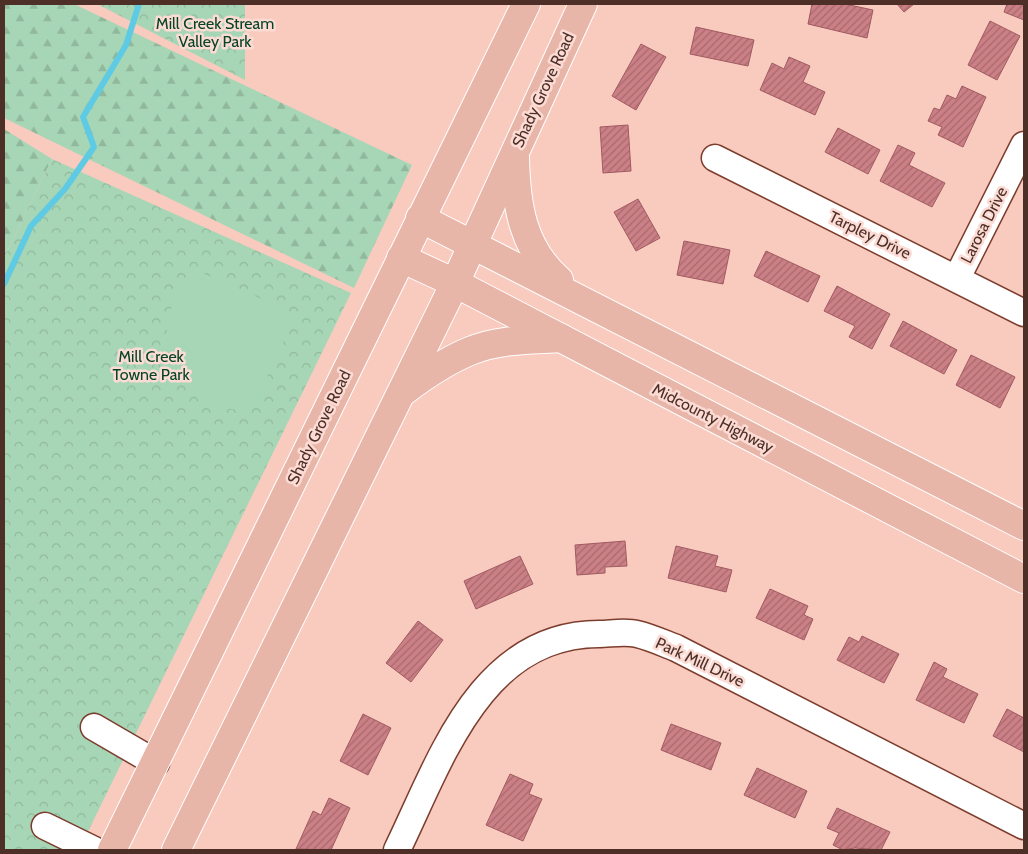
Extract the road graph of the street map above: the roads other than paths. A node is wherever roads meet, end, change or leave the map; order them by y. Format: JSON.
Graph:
{"nodes":[{"id":1,"x":526,"y":4,"type":"edge"},
{"id":2,"x":583,"y":4,"type":"edge"},
{"id":3,"x":1024,"y":145,"type":"edge"},
{"id":4,"x":515,"y":152,"type":"junction"},
{"id":5,"x":716,"y":158,"type":"dead end"},
{"id":6,"x":420,"y":218,"type":"junction"},
{"id":7,"x":473,"y":242,"type":"junction"},
{"id":8,"x":401,"y":258,"type":"junction"},
{"id":9,"x":957,"y":278,"type":"junction"},
{"id":10,"x":455,"y":283,"type":"junction"},
{"id":11,"x":578,"y":297,"type":"junction"},
{"id":12,"x":1024,"y":313,"type":"edge"},
{"id":13,"x":561,"y":338,"type":"junction"},
{"id":14,"x":401,"y":393,"type":"junction"},
{"id":15,"x":1024,"y":526,"type":"edge"},
{"id":16,"x":1024,"y":580,"type":"edge"},
{"id":17,"x":94,"y":727,"type":"dead end"},
{"id":18,"x":156,"y":762,"type":"junction"},
{"id":19,"x":45,"y":826,"type":"dead end"},
{"id":20,"x":1024,"y":826,"type":"edge"},
{"id":21,"x":94,"y":850,"type":"edge"},
{"id":22,"x":112,"y":850,"type":"edge"},
{"id":23,"x":176,"y":850,"type":"edge"},
{"id":24,"x":397,"y":850,"type":"edge"}],
"edges":[{"from":1,"to":6,"type":"main road","name":"Shady Grove Road"},
{"from":2,"to":4,"type":"main road","name":"Shady Grove Road"},
{"from":3,"to":9,"type":"street","name":"Larosa Drive"},
{"from":4,"to":7,"type":"main road","name":"Shady Grove Road"},
{"from":4,"to":11,"type":"main road"},
{"from":5,"to":9,"type":"street","name":"Tarpley Drive"},
{"from":6,"to":7,"type":"main road"},
{"from":6,"to":8,"type":"main road","name":"Shady Grove Road"},
{"from":7,"to":10,"type":"main road","name":"Shady Grove Road"},
{"from":7,"to":11,"type":"main road"},
{"from":8,"to":10,"type":"main road","name":"Midcounty Highway"},
{"from":8,"to":18,"type":"main road","name":"Shady Grove Road"},
{"from":9,"to":12,"type":"street","name":"Tarpley Drive"},
{"from":10,"to":13,"type":"main road","name":"Midcounty Highway"},
{"from":10,"to":14,"type":"main road","name":"Shady Grove Road"},
{"from":11,"to":15,"type":"main road"},
{"from":13,"to":14,"type":"main road"},
{"from":13,"to":16,"type":"main road","name":"Midcounty Highway"},
{"from":14,"to":23,"type":"main road","name":"Shady Grove Road"},
{"from":17,"to":18,"type":"street"},
{"from":18,"to":22,"type":"main road","name":"Shady Grove Road"},
{"from":19,"to":21,"type":"street"},
{"from":20,"to":24,"type":"street","name":"Park Mill Drive"}]}
